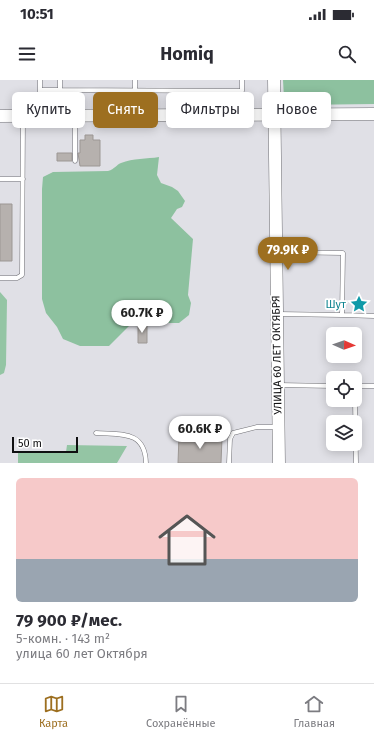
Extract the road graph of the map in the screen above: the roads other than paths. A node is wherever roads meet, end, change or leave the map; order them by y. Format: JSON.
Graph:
{"nodes":[{"id":1,"x":40,"y":80,"type":"edge"},
{"id":2,"x":60,"y":80,"type":"edge"},
{"id":3,"x":135,"y":80,"type":"edge"},
{"id":4,"x":242,"y":80,"type":"edge"},
{"id":5,"x":274,"y":80,"type":"edge"},
{"id":6,"x":40,"y":90,"type":"joint"},
{"id":7,"x":60,"y":90,"type":"junction"},
{"id":8,"x":135,"y":91,"type":"junction"},
{"id":9,"x":274,"y":92,"type":"edge"},
{"id":10,"x":331,"y":114,"type":"edge"},
{"id":11,"x":374,"y":114,"type":"edge"},
{"id":12,"x":158,"y":115,"type":"edge"},
{"id":13,"x":262,"y":115,"type":"edge"},
{"id":14,"x":0,"y":116,"type":"edge"},
{"id":15,"x":12,"y":116,"type":"edge"},
{"id":16,"x":23,"y":128,"type":"edge"},
{"id":17,"x":76,"y":128,"type":"edge"},
{"id":18,"x":274,"y":128,"type":"edge"},
{"id":19,"x":75,"y":161,"type":"dead end"},
{"id":20,"x":0,"y":179,"type":"edge"},
{"id":21,"x":23,"y":179,"type":"junction"},
{"id":22,"x":275,"y":252,"type":"junction"},
{"id":23,"x":0,"y":278,"type":"edge"},
{"id":24,"x":276,"y":314,"type":"junction"},
{"id":25,"x":342,"y":315,"type":"junction"},
{"id":26,"x":374,"y":316,"type":"edge"},
{"id":27,"x":278,"y":385,"type":"junction"},
{"id":28,"x":326,"y":386,"type":"edge"},
{"id":29,"x":362,"y":386,"type":"edge"},
{"id":30,"x":374,"y":386,"type":"edge"},
{"id":31,"x":355,"y":407,"type":"edge"},
{"id":32,"x":278,"y":427,"type":"junction"},
{"id":33,"x":96,"y":433,"type":"dead end"},
{"id":34,"x":146,"y":463,"type":"edge"},
{"id":35,"x":229,"y":463,"type":"edge"},
{"id":36,"x":279,"y":463,"type":"edge"},
{"id":37,"x":356,"y":463,"type":"edge"}],
"edges":[{"from":1,"to":6,"type":"lane"},
{"from":2,"to":7,"type":"lane"},
{"from":3,"to":8,"type":"lane"},
{"from":4,"to":8,"type":"lane"},
{"from":5,"to":9,"type":"main road","name":"УЛИЦА 60 ЛЕТ ОКТЯБРЯ"},
{"from":6,"to":7,"type":"lane"},
{"from":7,"to":8,"type":"lane"},
{"from":10,"to":11,"type":"main road"},
{"from":12,"to":13,"type":"main road"},
{"from":14,"to":15,"type":"main road"},
{"from":16,"to":21,"type":"lane"},
{"from":17,"to":19,"type":"lane"},
{"from":18,"to":22,"type":"main road","name":"УЛИЦА 60 ЛЕТ ОКТЯБРЯ"},
{"from":20,"to":21,"type":"lane"},
{"from":21,"to":23,"type":"lane"},
{"from":22,"to":24,"type":"main road","name":"УЛИЦА 60 ЛЕТ ОКТЯБРЯ"},
{"from":22,"to":25,"type":"lane"},
{"from":24,"to":25,"type":"lane"},
{"from":24,"to":27,"type":"main road","name":"УЛИЦА 60 ЛЕТ ОКТЯБРЯ"},
{"from":25,"to":26,"type":"lane"},
{"from":27,"to":28,"type":"lane"},
{"from":27,"to":32,"type":"main road","name":"УЛИЦА 60 ЛЕТ ОКТЯБРЯ"},
{"from":29,"to":30,"type":"lane"},
{"from":31,"to":37,"type":"lane"},
{"from":32,"to":35,"type":"lane"},
{"from":32,"to":36,"type":"main road","name":"УЛИЦА 60 ЛЕТ ОКТЯБРЯ"},
{"from":33,"to":34,"type":"lane"}]}
